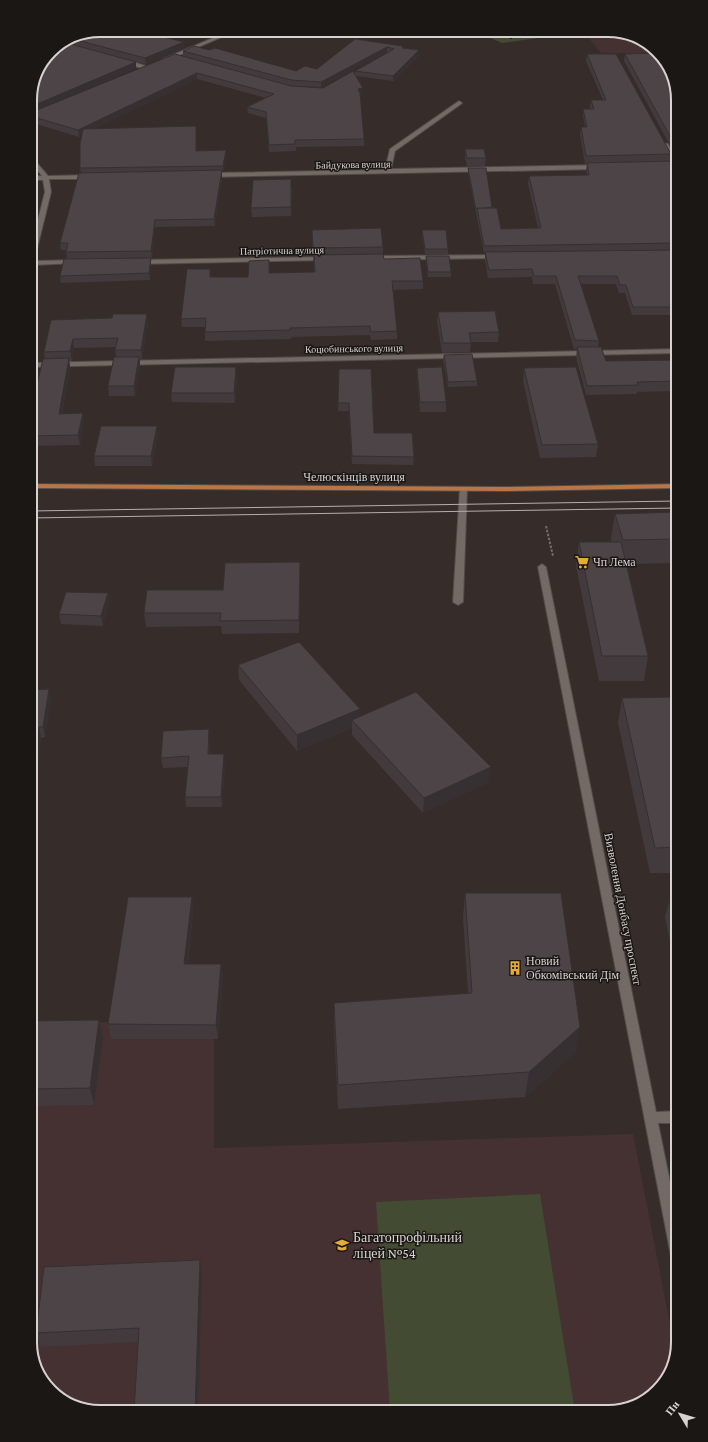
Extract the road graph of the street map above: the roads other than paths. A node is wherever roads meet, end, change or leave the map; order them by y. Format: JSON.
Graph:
{"nodes":[{"id":1,"x":219,"y":37,"type":"edge"},
{"id":2,"x":174,"y":56,"type":"junction"},
{"id":3,"x":181,"y":58,"type":"edge"},
{"id":4,"x":118,"y":60,"type":"edge"},
{"id":5,"x":160,"y":62,"type":"edge"},
{"id":6,"x":154,"y":65,"type":"edge"},
{"id":7,"x":147,"y":68,"type":"junction"},
{"id":8,"x":140,"y":71,"type":"edge"},
{"id":9,"x":459,"y":103,"type":"dead end"},
{"id":10,"x":661,"y":137,"type":"edge"},
{"id":11,"x":671,"y":154,"type":"edge"},
{"id":12,"x":37,"y":166,"type":"edge"},
{"id":13,"x":606,"y":167,"type":"edge"},
{"id":14,"x":388,"y":172,"type":"junction"},
{"id":15,"x":205,"y":175,"type":"edge"},
{"id":16,"x":102,"y":176,"type":"edge"},
{"id":17,"x":46,"y":177,"type":"junction"},
{"id":18,"x":37,"y":178,"type":"edge"},
{"id":19,"x":37,"y":236,"type":"edge"},
{"id":20,"x":502,"y":257,"type":"edge"},
{"id":21,"x":366,"y":258,"type":"edge"},
{"id":22,"x":334,"y":259,"type":"edge"},
{"id":23,"x":87,"y":262,"type":"edge"},
{"id":24,"x":134,"y":262,"type":"edge"},
{"id":25,"x":37,"y":264,"type":"edge"},
{"id":26,"x":671,"y":351,"type":"edge"},
{"id":27,"x":37,"y":365,"type":"edge"},
{"id":28,"x":37,"y":486,"type":"edge"},
{"id":29,"x":671,"y":486,"type":"edge"},
{"id":30,"x":463,"y":489,"type":"junction"},
{"id":31,"x":542,"y":567,"type":"dead end"},
{"id":32,"x":458,"y":602,"type":"dead end"},
{"id":33,"x":671,"y":1117,"type":"edge"},
{"id":34,"x":651,"y":1118,"type":"junction"},
{"id":35,"x":671,"y":1220,"type":"edge"}],
"edges":[{"from":1,"to":2,"type":"street"},
{"from":2,"to":3,"type":"street"},
{"from":2,"to":5,"type":"street"},
{"from":4,"to":7,"type":"street"},
{"from":6,"to":7,"type":"street"},
{"from":7,"to":8,"type":"street"},
{"from":9,"to":14,"type":"street"},
{"from":10,"to":11,"type":"street"},
{"from":12,"to":17,"type":"street"},
{"from":13,"to":14,"type":"street","name":"Байдукова вулиця"},
{"from":14,"to":15,"type":"street","name":"Байдукова вулиця"},
{"from":16,"to":17,"type":"street"},
{"from":17,"to":18,"type":"street"},
{"from":17,"to":19,"type":"street"},
{"from":20,"to":21,"type":"street"},
{"from":22,"to":24,"type":"street","name":"Патріотична вулиця"},
{"from":23,"to":25,"type":"street"},
{"from":26,"to":27,"type":"street","name":"Коцюбинського вулиця"},
{"from":28,"to":30,"type":"main road","name":"Челюскінців вулиця"},
{"from":29,"to":30,"type":"main road","name":"Челюскінців вулиця"},
{"from":30,"to":32,"type":"street"},
{"from":31,"to":34,"type":"street","name":"Визволення Донбасу проспект"},
{"from":33,"to":34,"type":"street"},
{"from":34,"to":35,"type":"street","name":"Визволення Донбасу проспект"}]}
